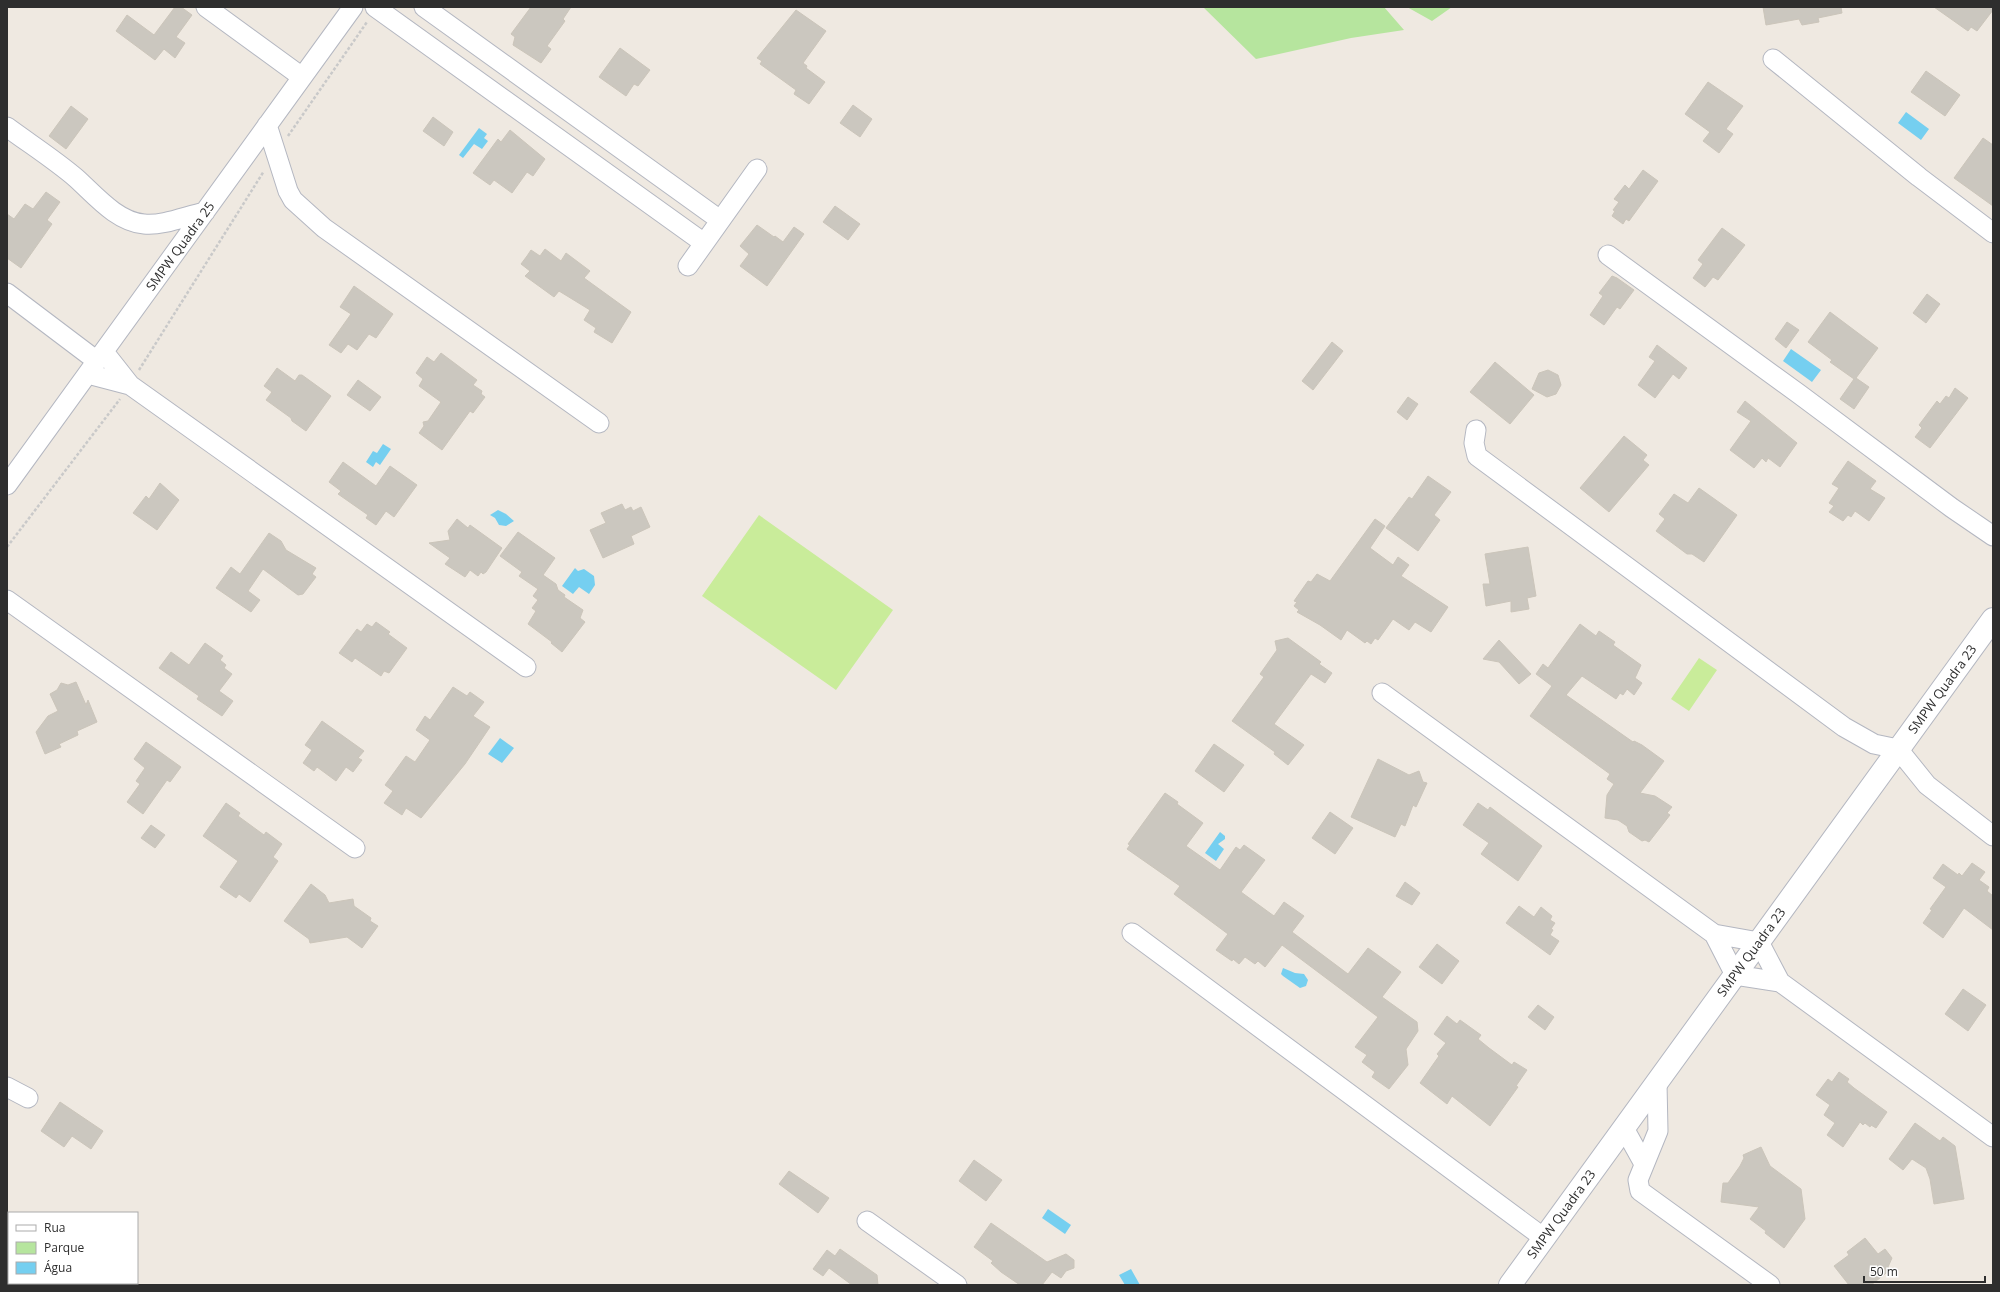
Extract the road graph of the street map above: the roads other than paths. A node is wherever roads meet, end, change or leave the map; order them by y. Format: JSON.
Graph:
{"nodes":[{"id":1,"x":206,"y":7,"type":"edge"},
{"id":2,"x":353,"y":7,"type":"edge"},
{"id":3,"x":424,"y":7,"type":"edge"},
{"id":4,"x":376,"y":8,"type":"edge"},
{"id":5,"x":442,"y":20,"type":"junction"},
{"id":6,"x":425,"y":43,"type":"junction"},
{"id":7,"x":1773,"y":59,"type":"dead end"},
{"id":8,"x":302,"y":77,"type":"junction"},
{"id":9,"x":584,"y":122,"type":"junction"},
{"id":10,"x":267,"y":125,"type":"junction"},
{"id":11,"x":7,"y":127,"type":"edge"},
{"id":12,"x":567,"y":145,"type":"junction"},
{"id":13,"x":758,"y":169,"type":"dead end"},
{"id":14,"x":204,"y":212,"type":"junction"},
{"id":15,"x":720,"y":220,"type":"junction"},
{"id":16,"x":1993,"y":233,"type":"edge"},
{"id":17,"x":704,"y":243,"type":"junction"},
{"id":18,"x":1608,"y":255,"type":"dead end"},
{"id":19,"x":688,"y":266,"type":"dead end"},
{"id":20,"x":7,"y":293,"type":"edge"},
{"id":21,"x":96,"y":362,"type":"junction"},
{"id":22,"x":130,"y":385,"type":"junction"},
{"id":23,"x":599,"y":423,"type":"dead end"},
{"id":24,"x":1476,"y":430,"type":"dead end"},
{"id":25,"x":7,"y":486,"type":"edge"},
{"id":26,"x":1993,"y":536,"type":"edge"},
{"id":27,"x":7,"y":600,"type":"edge"},
{"id":28,"x":1993,"y":619,"type":"edge"},
{"id":29,"x":526,"y":667,"type":"dead end"},
{"id":30,"x":1382,"y":693,"type":"dead end"},
{"id":31,"x":1898,"y":749,"type":"junction"},
{"id":32,"x":1993,"y":836,"type":"edge"},
{"id":33,"x":355,"y":848,"type":"dead end"},
{"id":34,"x":1132,"y":933,"type":"dead end"},
{"id":35,"x":1714,"y":934,"type":"junction"},
{"id":36,"x":1758,"y":942,"type":"junction"},
{"id":37,"x":1735,"y":975,"type":"junction"},
{"id":38,"x":1780,"y":982,"type":"junction"},
{"id":39,"x":1657,"y":1083,"type":"junction"},
{"id":40,"x":7,"y":1087,"type":"edge"},
{"id":41,"x":28,"y":1098,"type":"dead end"},
{"id":42,"x":1624,"y":1128,"type":"junction"},
{"id":43,"x":1993,"y":1138,"type":"edge"},
{"id":44,"x":1644,"y":1164,"type":"junction"},
{"id":45,"x":867,"y":1221,"type":"dead end"},
{"id":46,"x":1544,"y":1238,"type":"junction"},
{"id":47,"x":957,"y":1285,"type":"edge"},
{"id":48,"x":1510,"y":1285,"type":"edge"},
{"id":49,"x":1770,"y":1285,"type":"edge"}],
"edges":[{"from":1,"to":8,"type":"street"},
{"from":2,"to":8,"type":"street","name":"SMPW Quadra 25"},
{"from":3,"to":5,"type":"street"},
{"from":4,"to":6,"type":"street"},
{"from":5,"to":6,"type":"street"},
{"from":5,"to":9,"type":"street"},
{"from":6,"to":12,"type":"street"},
{"from":7,"to":16,"type":"street"},
{"from":8,"to":10,"type":"street","name":"SMPW Quadra 25"},
{"from":9,"to":12,"type":"street"},
{"from":9,"to":15,"type":"street"},
{"from":10,"to":14,"type":"street","name":"SMPW Quadra 25"},
{"from":10,"to":23,"type":"street"},
{"from":11,"to":14,"type":"street"},
{"from":12,"to":17,"type":"street"},
{"from":13,"to":15,"type":"street"},
{"from":14,"to":21,"type":"street","name":"SMPW Quadra 25"},
{"from":15,"to":17,"type":"street"},
{"from":17,"to":19,"type":"street"},
{"from":18,"to":26,"type":"street"},
{"from":20,"to":21,"type":"street"},
{"from":21,"to":22,"type":"street"},
{"from":21,"to":22,"type":"street"},
{"from":21,"to":25,"type":"street","name":"SMPW Quadra 25"},
{"from":22,"to":29,"type":"street"},
{"from":24,"to":31,"type":"street"},
{"from":27,"to":33,"type":"street"},
{"from":28,"to":31,"type":"street","name":"SMPW Quadra 23"},
{"from":30,"to":35,"type":"street"},
{"from":31,"to":32,"type":"street"},
{"from":31,"to":36,"type":"street","name":"SMPW Quadra 23"},
{"from":34,"to":46,"type":"street"},
{"from":35,"to":36,"type":"street"},
{"from":35,"to":37,"type":"street"},
{"from":36,"to":37,"type":"street","name":"SMPW Quadra 23"},
{"from":36,"to":38,"type":"street"},
{"from":37,"to":38,"type":"street"},
{"from":37,"to":39,"type":"street","name":"SMPW Quadra 23"},
{"from":38,"to":43,"type":"street"},
{"from":39,"to":42,"type":"street","name":"SMPW Quadra 23"},
{"from":39,"to":44,"type":"street"},
{"from":40,"to":41,"type":"street"},
{"from":42,"to":44,"type":"street"},
{"from":42,"to":46,"type":"street","name":"SMPW Quadra 23"},
{"from":44,"to":49,"type":"street"},
{"from":45,"to":47,"type":"street"},
{"from":46,"to":48,"type":"street","name":"SMPW Quadra 23"}]}
